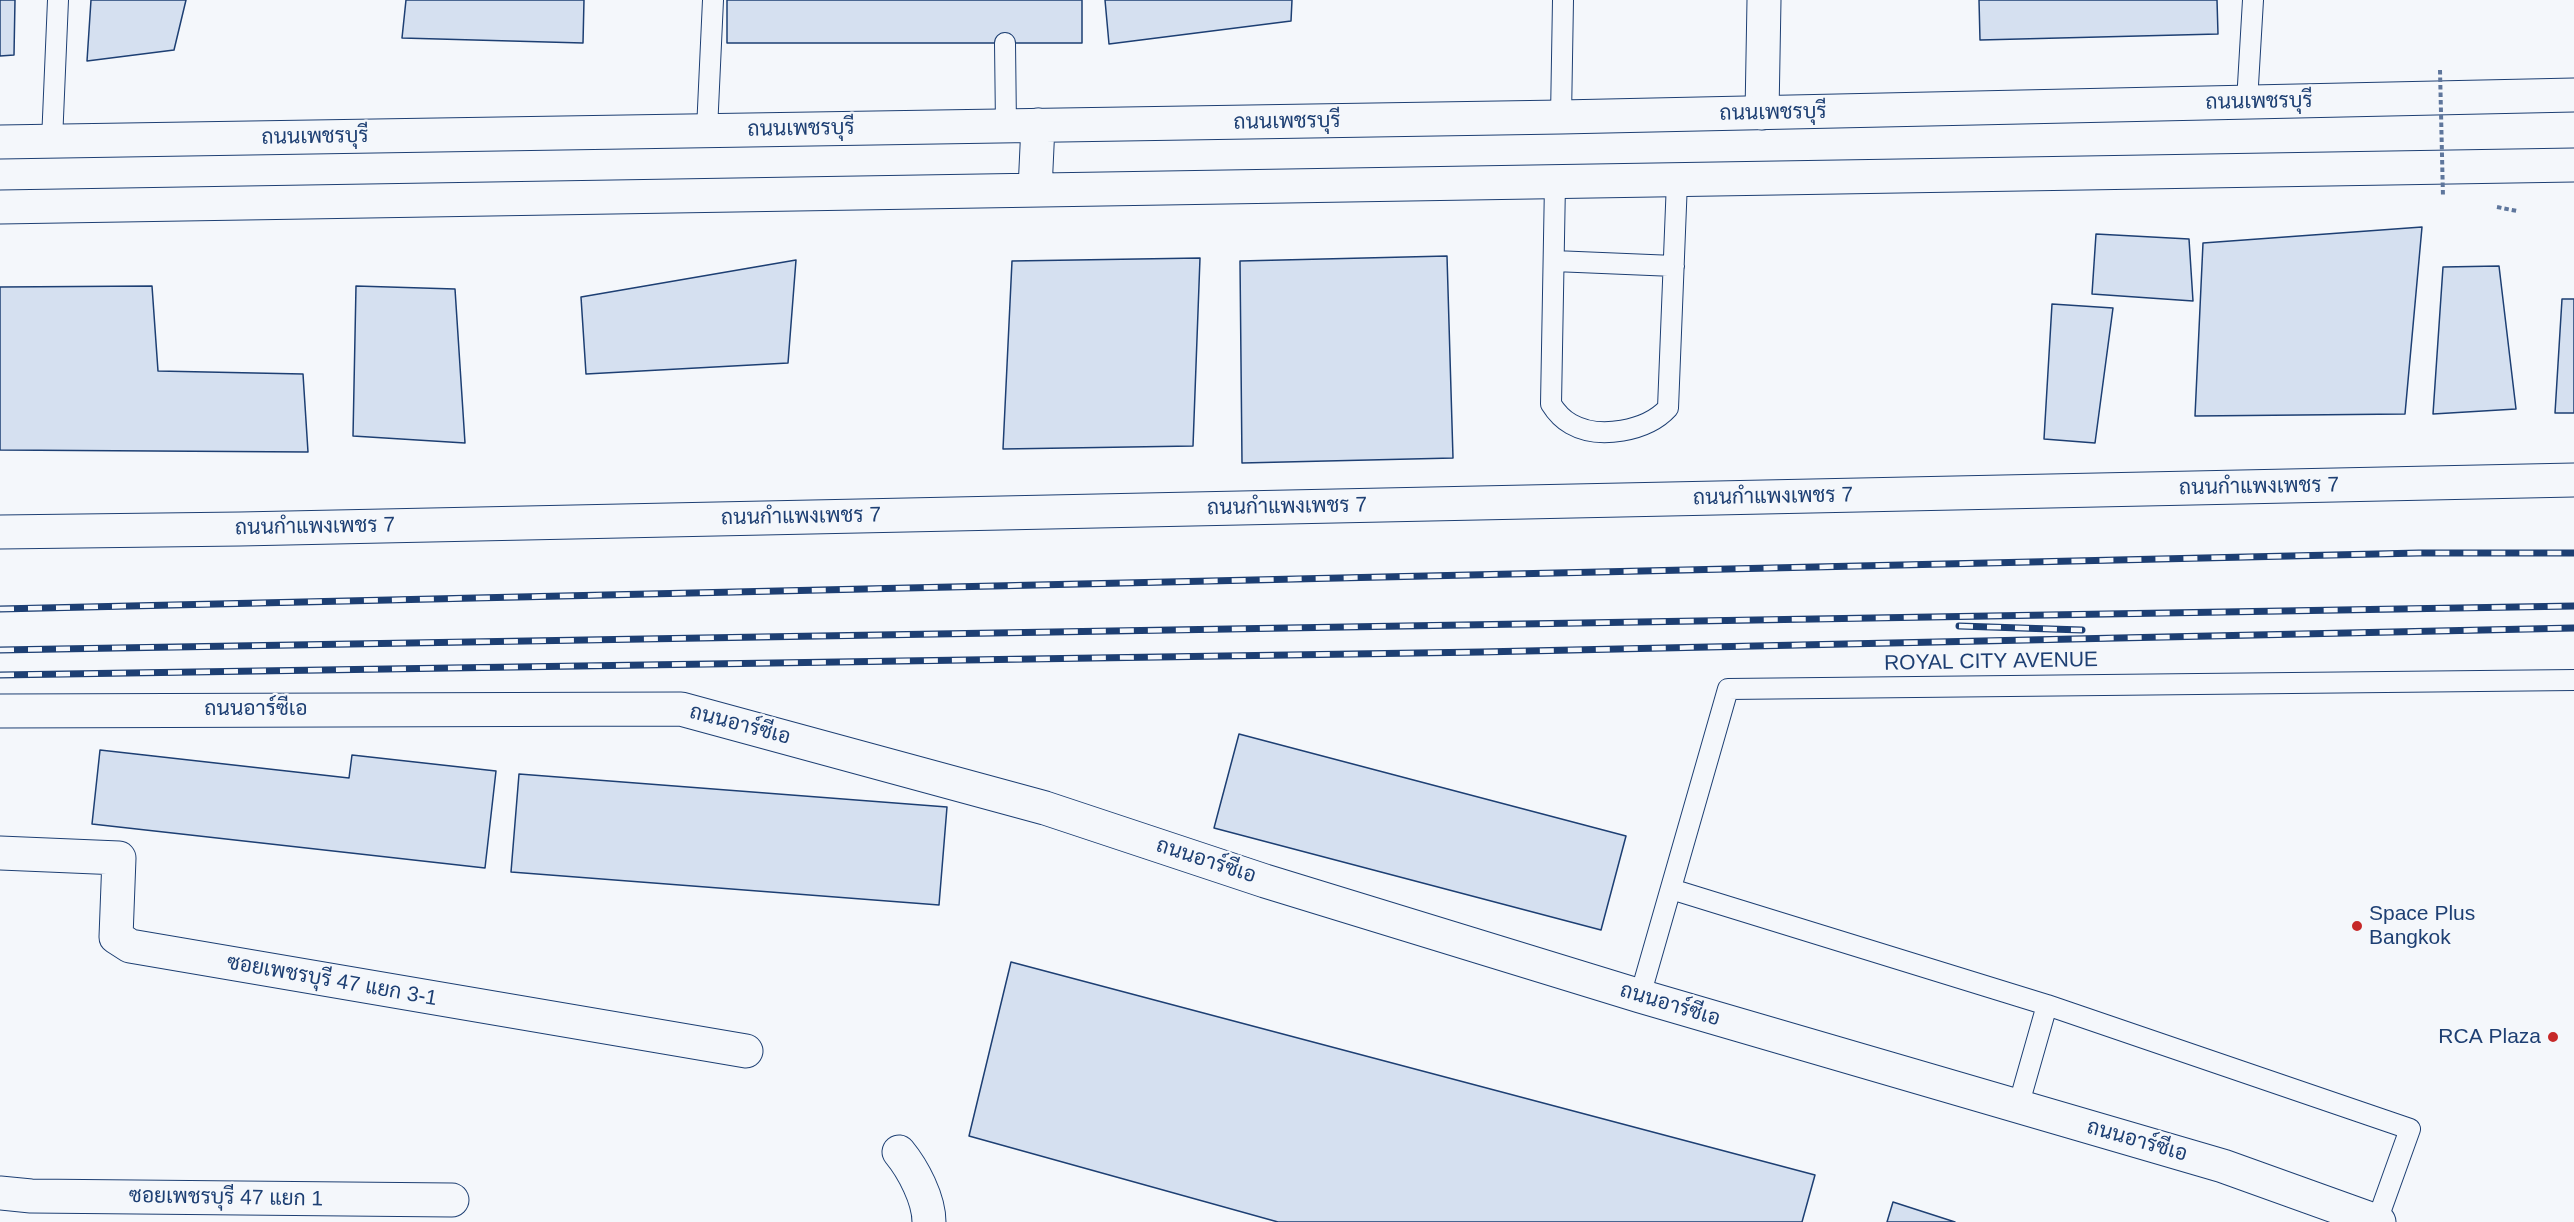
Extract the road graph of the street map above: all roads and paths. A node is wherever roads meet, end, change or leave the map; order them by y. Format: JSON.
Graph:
{"nodes":[{"id":1,"x":58,"y":0,"type":"edge"},
{"id":2,"x":713,"y":0,"type":"edge"},
{"id":3,"x":1563,"y":0,"type":"edge"},
{"id":4,"x":1764,"y":0,"type":"edge"},
{"id":5,"x":2253,"y":0,"type":"edge"},
{"id":6,"x":1005,"y":43,"type":"dead end"},
{"id":7,"x":2440,"y":70,"type":"dead end"},
{"id":8,"x":2574,"y":95,"type":"edge"},
{"id":9,"x":2247,"y":102,"type":"junction"},
{"id":10,"x":1762,"y":113,"type":"junction"},
{"id":11,"x":1561,"y":117,"type":"junction"},
{"id":12,"x":1022,"y":126,"type":"junction"},
{"id":13,"x":707,"y":130,"type":"junction"},
{"id":14,"x":52,"y":141,"type":"junction"},
{"id":15,"x":0,"y":142,"type":"edge"},
{"id":16,"x":2574,"y":165,"type":"edge"},
{"id":17,"x":1677,"y":181,"type":"junction"},
{"id":18,"x":1556,"y":183,"type":"junction"},
{"id":19,"x":1035,"y":190,"type":"junction"},
{"id":20,"x":2443,"y":197,"type":"dead end"},
{"id":21,"x":0,"y":207,"type":"edge"},
{"id":22,"x":1554,"y":261,"type":"junction"},
{"id":23,"x":1674,"y":266,"type":"junction"},
{"id":24,"x":2574,"y":480,"type":"edge"},
{"id":25,"x":0,"y":532,"type":"edge"},
{"id":26,"x":2574,"y":680,"type":"edge"},
{"id":27,"x":0,"y":711,"type":"edge"},
{"id":28,"x":0,"y":853,"type":"edge"},
{"id":29,"x":1671,"y":889,"type":"junction"},
{"id":30,"x":1640,"y":996,"type":"junction"},
{"id":31,"x":2047,"y":1005,"type":"junction"},
{"id":32,"x":746,"y":1051,"type":"dead end"},
{"id":33,"x":2018,"y":1107,"type":"junction"},
{"id":34,"x":899,"y":1152,"type":"dead end"},
{"id":35,"x":452,"y":1200,"type":"dead end"},
{"id":36,"x":20,"y":1204,"type":"edge"},
{"id":37,"x":929,"y":1222,"type":"edge"},
{"id":38,"x":2378,"y":1222,"type":"edge"}],
"edges":[{"from":1,"to":14,"type":"lane"},
{"from":2,"to":13,"type":"lane"},
{"from":3,"to":11,"type":"lane"},
{"from":4,"to":10,"type":"street"},
{"from":5,"to":9,"type":"lane"},
{"from":6,"to":12,"type":"lane"},
{"from":7,"to":20,"type":"path","bridge":true},
{"from":8,"to":9,"type":"street","name":"ถนนเพชรบุรี"},
{"from":9,"to":10,"type":"street","name":"ถนนเพชรบุรี"},
{"from":10,"to":11,"type":"street","name":"ถนนเพชรบุรี"},
{"from":11,"to":12,"type":"street","name":"ถนนเพชรบุรี"},
{"from":12,"to":13,"type":"street","name":"ถนนเพชรบุรี"},
{"from":12,"to":19,"type":"street"},
{"from":13,"to":14,"type":"street","name":"ถนนเพชรบุรี"},
{"from":14,"to":15,"type":"street","name":"ถนนเพชรบุรี"},
{"from":16,"to":17,"type":"street"},
{"from":17,"to":18,"type":"street"},
{"from":17,"to":23,"type":"lane"},
{"from":18,"to":19,"type":"street"},
{"from":18,"to":22,"type":"lane"},
{"from":19,"to":21,"type":"street"},
{"from":22,"to":23,"type":"lane"},
{"from":22,"to":23,"type":"lane"},
{"from":24,"to":25,"type":"street","name":"ถนนกำแพงเพชร 7"},
{"from":26,"to":29,"type":"lane","name":"ROYAL CITY AVENUE"},
{"from":27,"to":30,"type":"street","name":"ถนนอาร์ซีเอ"},
{"from":28,"to":32,"type":"street","name":"ซอยเพชรบุรี 47 แยก 3-1"},
{"from":29,"to":30,"type":"lane","name":"ROYAL CITY AVENUE"},
{"from":29,"to":31,"type":"lane"},
{"from":30,"to":33,"type":"street","name":"ถนนอาร์ซีเอ"},
{"from":31,"to":33,"type":"lane"},
{"from":31,"to":38,"type":"lane"},
{"from":33,"to":38,"type":"street","name":"ถนนอาร์ซีเอ"},
{"from":34,"to":37,"type":"street"},
{"from":35,"to":36,"type":"street","name":"ซอยเพชรบุรี 47 แยก 1"}]}
